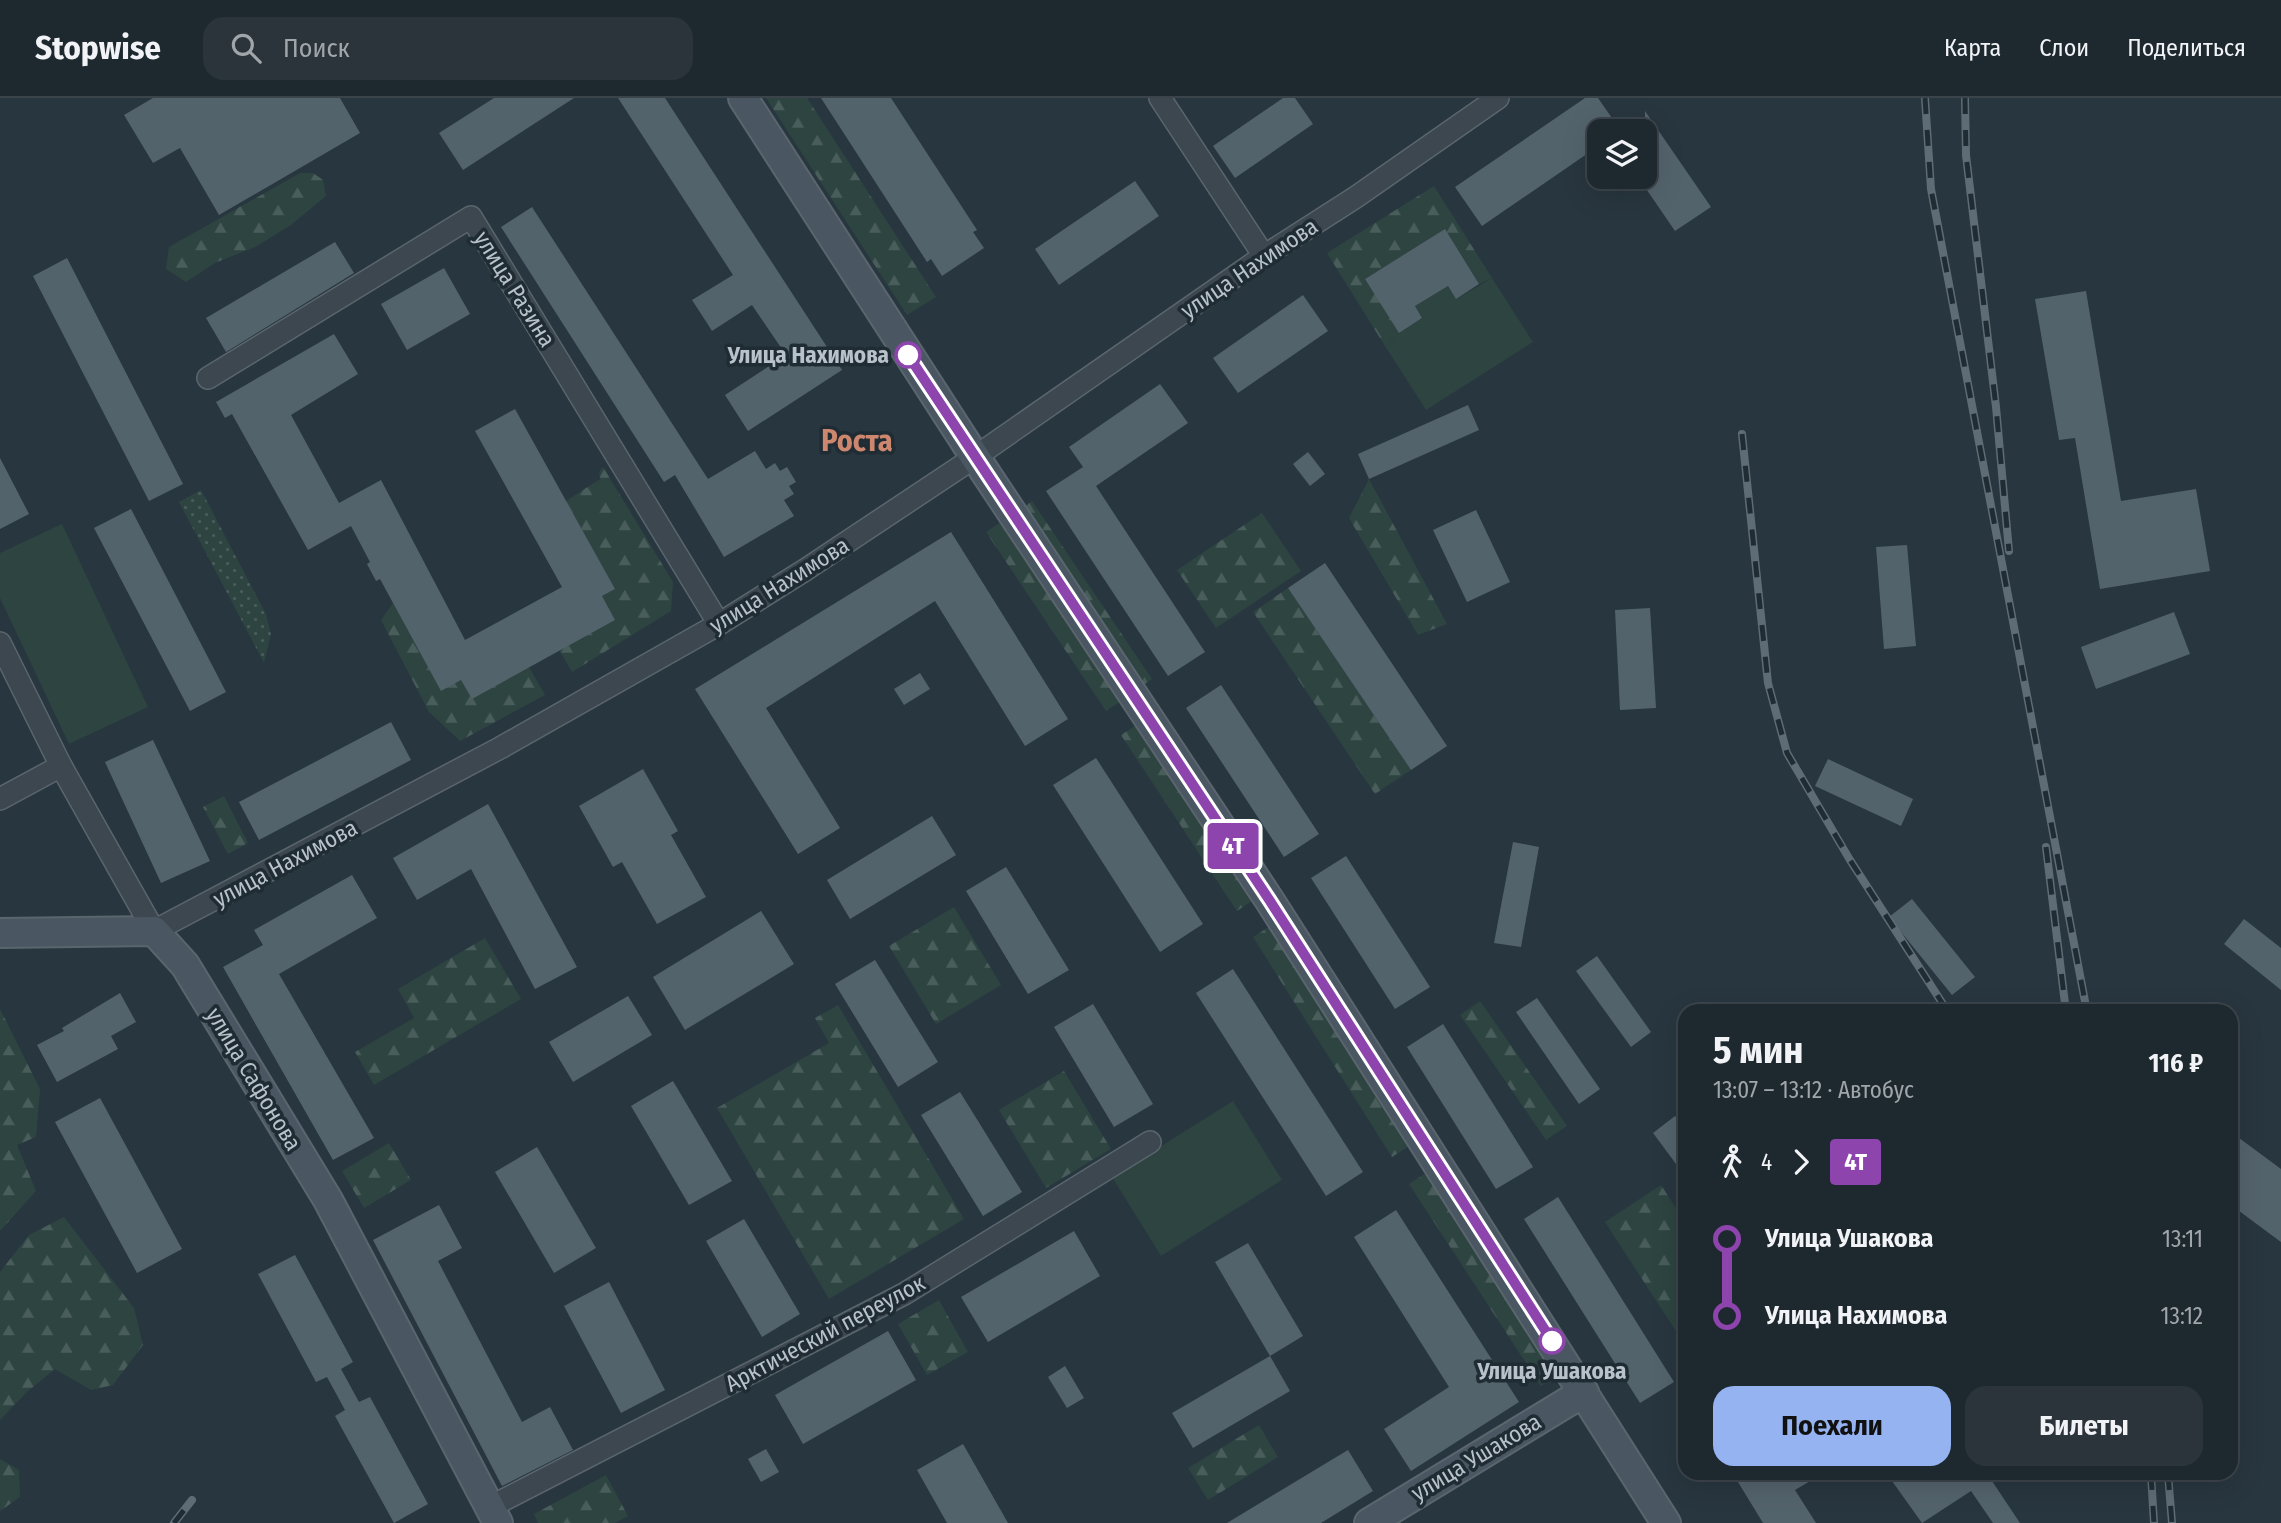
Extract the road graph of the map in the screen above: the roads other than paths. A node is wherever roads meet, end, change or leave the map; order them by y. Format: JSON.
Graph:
{"nodes":[{"id":1,"x":743,"y":98,"type":"edge"},
{"id":2,"x":1160,"y":98,"type":"edge"},
{"id":3,"x":1498,"y":98,"type":"edge"},
{"id":4,"x":1264,"y":256,"type":"junction"},
{"id":5,"x":208,"y":378,"type":"dead end"},
{"id":6,"x":975,"y":457,"type":"junction"},
{"id":7,"x":719,"y":624,"type":"junction"},
{"id":8,"x":0,"y":643,"type":"edge"},
{"id":9,"x":61,"y":766,"type":"junction"},
{"id":10,"x":0,"y":799,"type":"edge"},
{"id":11,"x":154,"y":931,"type":"junction"},
{"id":12,"x":0,"y":933,"type":"edge"},
{"id":13,"x":1150,"y":1142,"type":"dead end"},
{"id":14,"x":1584,"y":1392,"type":"junction"},
{"id":15,"x":494,"y":1515,"type":"edge"},
{"id":16,"x":1369,"y":1523,"type":"edge"},
{"id":17,"x":1666,"y":1523,"type":"edge"}],
"edges":[{"from":1,"to":6,"type":"street"},
{"from":2,"to":4,"type":"street"},
{"from":3,"to":4,"type":"street","name":"улица Нахимова"},
{"from":4,"to":6,"type":"street","name":"улица Нахимова"},
{"from":5,"to":7,"type":"street","name":"улица Разина"},
{"from":6,"to":7,"type":"street","name":"улица Нахимова"},
{"from":6,"to":14,"type":"street"},
{"from":7,"to":11,"type":"street","name":"улица Нахимова"},
{"from":8,"to":9,"type":"street","name":"улица Сафонова"},
{"from":9,"to":10,"type":"street"},
{"from":9,"to":11,"type":"street","name":"улица Сафонова"},
{"from":11,"to":12,"type":"street","name":"улица Нахимова"},
{"from":11,"to":15,"type":"street","name":"улица Сафонова"},
{"from":13,"to":15,"type":"street","name":"Арктический переулок"},
{"from":14,"to":16,"type":"street","name":"улица Ушакова"},
{"from":14,"to":17,"type":"street"}]}
